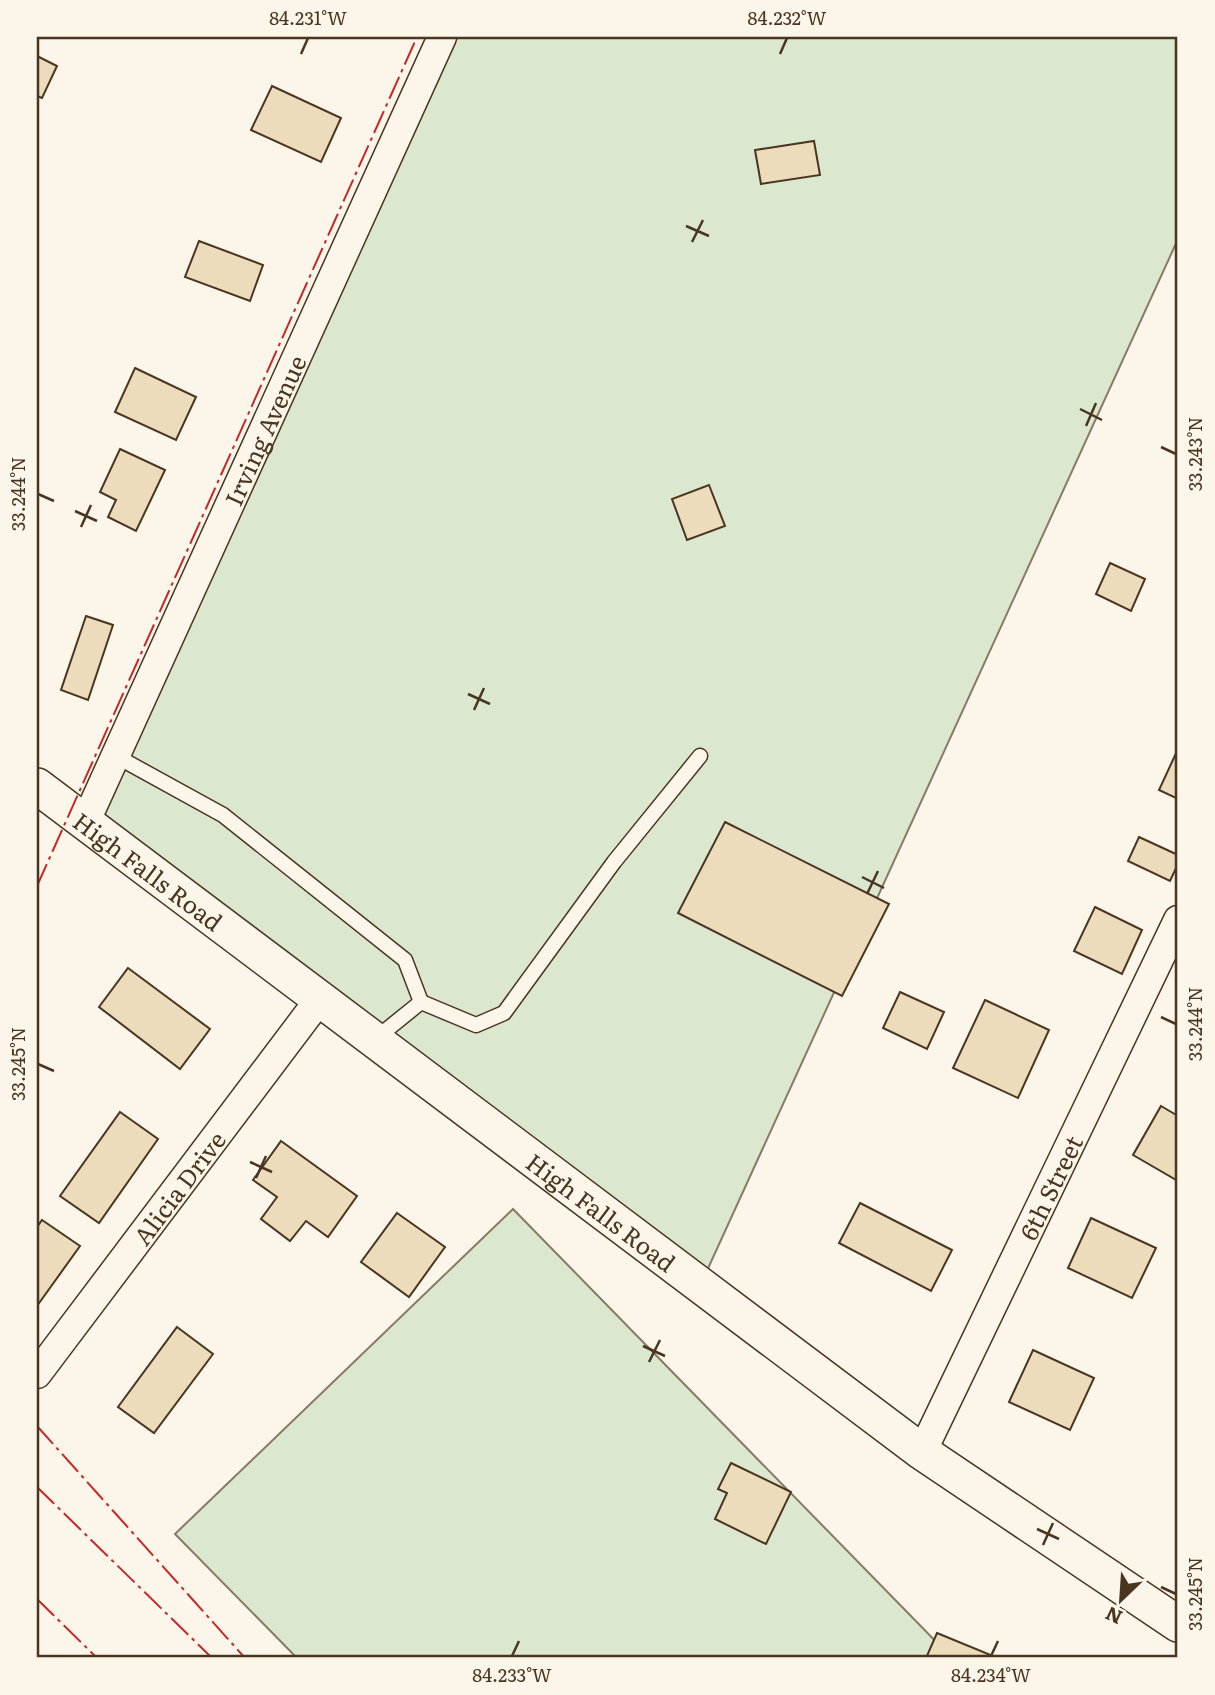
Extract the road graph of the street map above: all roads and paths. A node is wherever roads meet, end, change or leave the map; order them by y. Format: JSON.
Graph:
{"nodes":[{"id":1,"x":442,"y":37,"type":"edge"},
{"id":2,"x":114,"y":755,"type":"junction"},
{"id":3,"x":700,"y":756,"type":"dead end"},
{"id":4,"x":37,"y":786,"type":"edge"},
{"id":5,"x":85,"y":822,"type":"junction"},
{"id":6,"x":1178,"y":920,"type":"edge"},
{"id":7,"x":319,"y":1000,"type":"junction"},
{"id":8,"x":421,"y":1002,"type":"junction"},
{"id":9,"x":373,"y":1041,"type":"junction"},
{"id":10,"x":37,"y":1374,"type":"edge"},
{"id":11,"x":922,"y":1452,"type":"junction"},
{"id":12,"x":1178,"y":1624,"type":"edge"}],
"edges":[{"from":1,"to":2,"type":"street","name":"Irving Avenue"},
{"from":2,"to":5,"type":"street","name":"Irving Avenue"},
{"from":2,"to":8,"type":"lane"},
{"from":3,"to":8,"type":"lane"},
{"from":4,"to":5,"type":"street","name":"High Falls Road"},
{"from":5,"to":7,"type":"street","name":"High Falls Road"},
{"from":6,"to":11,"type":"street","name":"6th Street"},
{"from":7,"to":9,"type":"street","name":"High Falls Road"},
{"from":7,"to":10,"type":"street","name":"Alicia Drive"},
{"from":8,"to":9,"type":"lane"},
{"from":9,"to":11,"type":"street","name":"High Falls Road"},
{"from":11,"to":12,"type":"street","name":"High Falls Road"}]}
